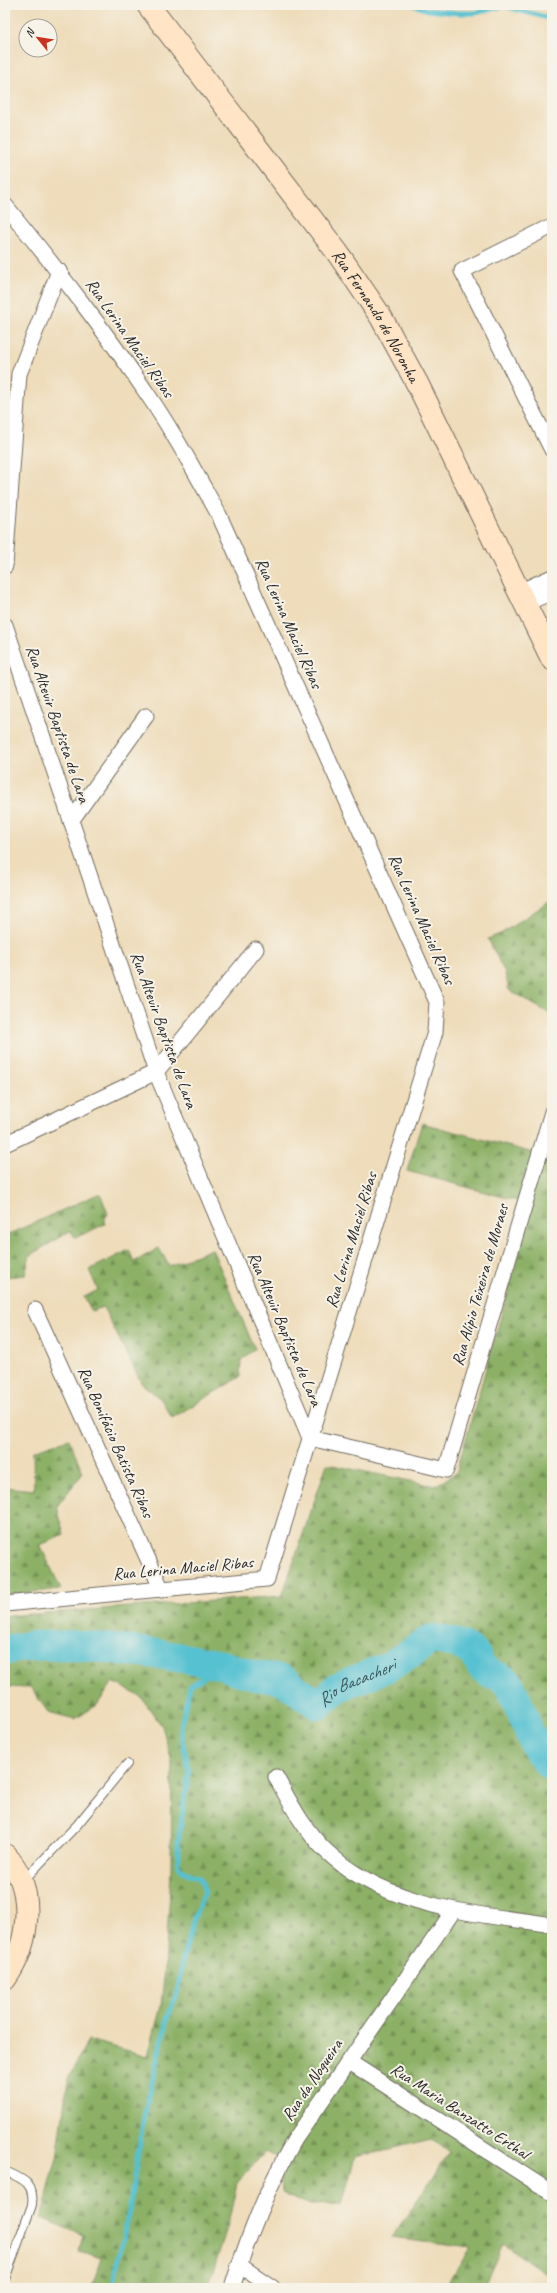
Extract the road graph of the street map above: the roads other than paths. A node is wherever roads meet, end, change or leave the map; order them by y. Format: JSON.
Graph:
{"nodes":[{"id":1,"x":148,"y":5,"type":"edge"},
{"id":2,"x":5,"y":205,"type":"edge"},
{"id":3,"x":552,"y":226,"type":"edge"},
{"id":4,"x":59,"y":271,"type":"junction"},
{"id":5,"x":552,"y":450,"type":"edge"},
{"id":6,"x":8,"y":495,"type":"edge"},
{"id":7,"x":5,"y":566,"type":"edge"},
{"id":8,"x":552,"y":577,"type":"edge"},
{"id":9,"x":552,"y":592,"type":"edge"},
{"id":10,"x":522,"y":598,"type":"junction"},
{"id":11,"x":5,"y":625,"type":"edge"},
{"id":12,"x":552,"y":659,"type":"edge"},
{"id":13,"x":10,"y":660,"type":"edge"},
{"id":14,"x":146,"y":716,"type":"dead end"},
{"id":15,"x":71,"y":821,"type":"junction"},
{"id":16,"x":256,"y":949,"type":"dead end"},
{"id":17,"x":156,"y":1072,"type":"junction"},
{"id":18,"x":552,"y":1112,"type":"edge"},
{"id":19,"x":5,"y":1144,"type":"edge"},
{"id":20,"x":35,"y":1310,"type":"dead end"},
{"id":21,"x":310,"y":1438,"type":"junction"},
{"id":22,"x":162,"y":1590,"type":"junction"},
{"id":23,"x":5,"y":1604,"type":"edge"},
{"id":24,"x":127,"y":1764,"type":"dead end"},
{"id":25,"x":276,"y":1777,"type":"dead end"},
{"id":26,"x":5,"y":1855,"type":"edge"},
{"id":27,"x":21,"y":1882,"type":"junction"},
{"id":28,"x":454,"y":1910,"type":"junction"},
{"id":29,"x":552,"y":1925,"type":"edge"},
{"id":30,"x":5,"y":1979,"type":"edge"},
{"id":31,"x":348,"y":2061,"type":"junction"},
{"id":32,"x":5,"y":2171,"type":"edge"},
{"id":33,"x":552,"y":2194,"type":"edge"},
{"id":34,"x":239,"y":2265,"type":"junction"},
{"id":35,"x":5,"y":2279,"type":"edge"},
{"id":36,"x":232,"y":2288,"type":"edge"},
{"id":37,"x":273,"y":2288,"type":"edge"}],
"edges":[{"from":1,"to":10,"type":"main road","name":"Rua Fernando de Noronha"},
{"from":2,"to":4,"type":"street","name":"Rua Lerina Maciel Ribas"},
{"from":3,"to":5,"type":"street"},
{"from":4,"to":6,"type":"street"},
{"from":4,"to":21,"type":"street","name":"Rua Lerina Maciel Ribas"},
{"from":6,"to":7,"type":"street"},
{"from":8,"to":10,"type":"street"},
{"from":9,"to":10,"type":"street"},
{"from":10,"to":12,"type":"main road","name":"Rua Fernando de Noronha"},
{"from":11,"to":13,"type":"street","name":"Rua Altevir Baptista de Lara"},
{"from":13,"to":15,"type":"street","name":"Rua Altevir Baptista de Lara"},
{"from":14,"to":15,"type":"street"},
{"from":15,"to":17,"type":"street","name":"Rua Altevir Baptista de Lara"},
{"from":16,"to":17,"type":"street"},
{"from":17,"to":19,"type":"street"},
{"from":17,"to":21,"type":"street","name":"Rua Altevir Baptista de Lara"},
{"from":18,"to":21,"type":"street","name":"Rua Alípio Teixeira de Moraes"},
{"from":20,"to":22,"type":"street","name":"Rua Bonifácio Batista Ribas"},
{"from":21,"to":22,"type":"street","name":"Rua Lerina Maciel Ribas"},
{"from":22,"to":23,"type":"street","name":"Rua Lerina Maciel Ribas"},
{"from":24,"to":27,"type":"lane"},
{"from":25,"to":28,"type":"street"},
{"from":26,"to":27,"type":"main road"},
{"from":27,"to":30,"type":"main road"},
{"from":28,"to":29,"type":"street"},
{"from":28,"to":31,"type":"street","name":"Rua da Nogueira"},
{"from":31,"to":33,"type":"street","name":"Rua Maria Banzatto Erthal"},
{"from":31,"to":34,"type":"street","name":"Rua da Nogueira"},
{"from":32,"to":35,"type":"lane"},
{"from":34,"to":36,"type":"street","name":"Rua da Nogueira"},
{"from":34,"to":37,"type":"street"}]}
